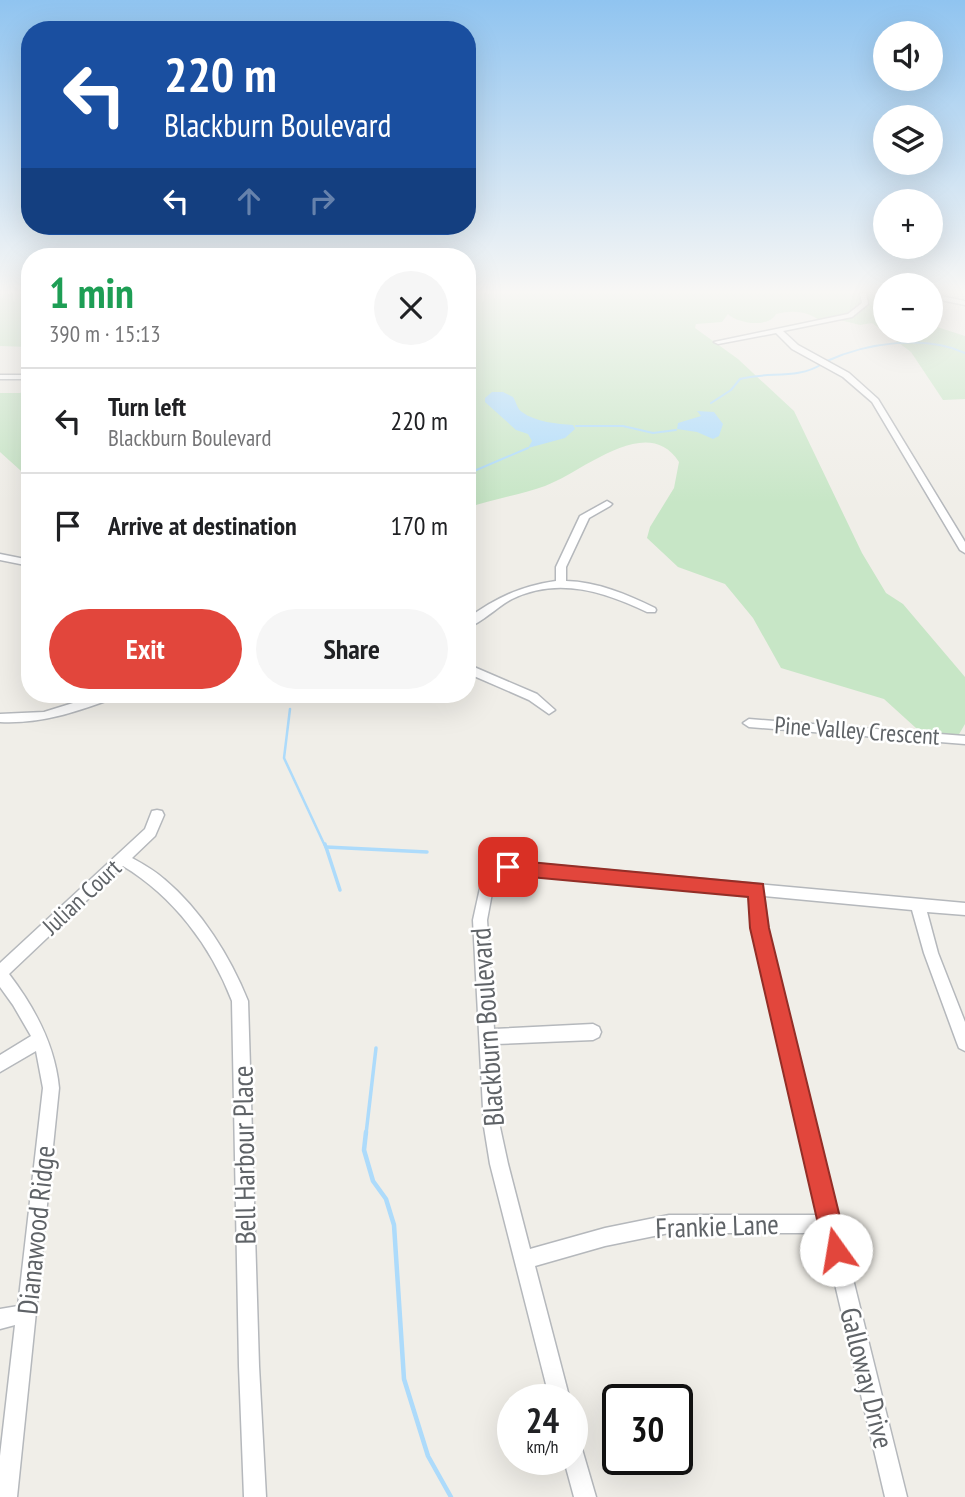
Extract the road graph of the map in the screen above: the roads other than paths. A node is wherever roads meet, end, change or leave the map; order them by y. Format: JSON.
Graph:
{"nodes":[{"id":1,"x":824,"y":363,"type":"edge"},
{"id":2,"x":0,"y":377,"type":"edge"},
{"id":3,"x":21,"y":377,"type":"edge"},
{"id":4,"x":607,"y":504,"type":"dead end"},
{"id":5,"x":965,"y":550,"type":"edge"},
{"id":6,"x":0,"y":557,"type":"edge"},
{"id":7,"x":21,"y":560,"type":"edge"},
{"id":8,"x":561,"y":583,"type":"junction"},
{"id":9,"x":651,"y":610,"type":"dead end"},
{"id":10,"x":476,"y":617,"type":"edge"},
{"id":11,"x":476,"y":672,"type":"edge"},
{"id":12,"x":92,"y":703,"type":"edge"},
{"id":13,"x":549,"y":710,"type":"dead end"},
{"id":14,"x":0,"y":718,"type":"edge"},
{"id":15,"x":749,"y":723,"type":"dead end"},
{"id":16,"x":965,"y":740,"type":"edge"},
{"id":17,"x":157,"y":815,"type":"dead end"},
{"id":18,"x":123,"y":859,"type":"junction"},
{"id":19,"x":756,"y":890,"type":"junction"},
{"id":20,"x":918,"y":905,"type":"junction"},
{"id":21,"x":965,"y":909,"type":"edge"},
{"id":22,"x":0,"y":974,"type":"edge"},
{"id":23,"x":593,"y":1032,"type":"dead end"},
{"id":24,"x":487,"y":1037,"type":"junction"},
{"id":25,"x":39,"y":1040,"type":"junction"},
{"id":26,"x":965,"y":1043,"type":"edge"},
{"id":27,"x":0,"y":1064,"type":"edge"},
{"id":28,"x":830,"y":1224,"type":"junction"},
{"id":29,"x":524,"y":1260,"type":"junction"},
{"id":30,"x":27,"y":1313,"type":"junction"},
{"id":31,"x":0,"y":1319,"type":"edge"},
{"id":32,"x":556,"y":1384,"type":"edge"},
{"id":33,"x":579,"y":1475,"type":"edge"},
{"id":34,"x":6,"y":1497,"type":"edge"},
{"id":35,"x":255,"y":1497,"type":"edge"},
{"id":36,"x":585,"y":1497,"type":"edge"},
{"id":37,"x":896,"y":1497,"type":"edge"}],
"edges":[{"from":1,"to":5,"type":"street"},
{"from":2,"to":3,"type":"street"},
{"from":4,"to":8,"type":"street"},
{"from":6,"to":7,"type":"street"},
{"from":8,"to":9,"type":"street"},
{"from":8,"to":10,"type":"street"},
{"from":11,"to":13,"type":"street"},
{"from":12,"to":14,"type":"street"},
{"from":15,"to":16,"type":"street","name":"Pine Valley Crescent"},
{"from":17,"to":18,"type":"street","name":"Julian Court"},
{"from":18,"to":22,"type":"street","name":"Julian Court"},
{"from":18,"to":35,"type":"street","name":"Bell Harbour Place"},
{"from":19,"to":20,"type":"street","name":"Blackburn Boulevard"},
{"from":19,"to":24,"type":"street","name":"Blackburn Boulevard"},
{"from":19,"to":28,"type":"street","name":"Galloway Drive"},
{"from":20,"to":21,"type":"street","name":"Blackburn Boulevard"},
{"from":20,"to":26,"type":"street"},
{"from":22,"to":25,"type":"street","name":"Dianawood Ridge"},
{"from":23,"to":24,"type":"street"},
{"from":24,"to":29,"type":"street","name":"Blackburn Boulevard"},
{"from":25,"to":27,"type":"street"},
{"from":25,"to":30,"type":"street","name":"Dianawood Ridge"},
{"from":28,"to":29,"type":"street","name":"Frankie Lane"},
{"from":28,"to":37,"type":"street","name":"Galloway Drive"},
{"from":29,"to":32,"type":"street","name":"Blackburn Boulevard"},
{"from":30,"to":31,"type":"street"},
{"from":30,"to":34,"type":"street","name":"Dianawood Ridge"},
{"from":33,"to":36,"type":"street"}]}
